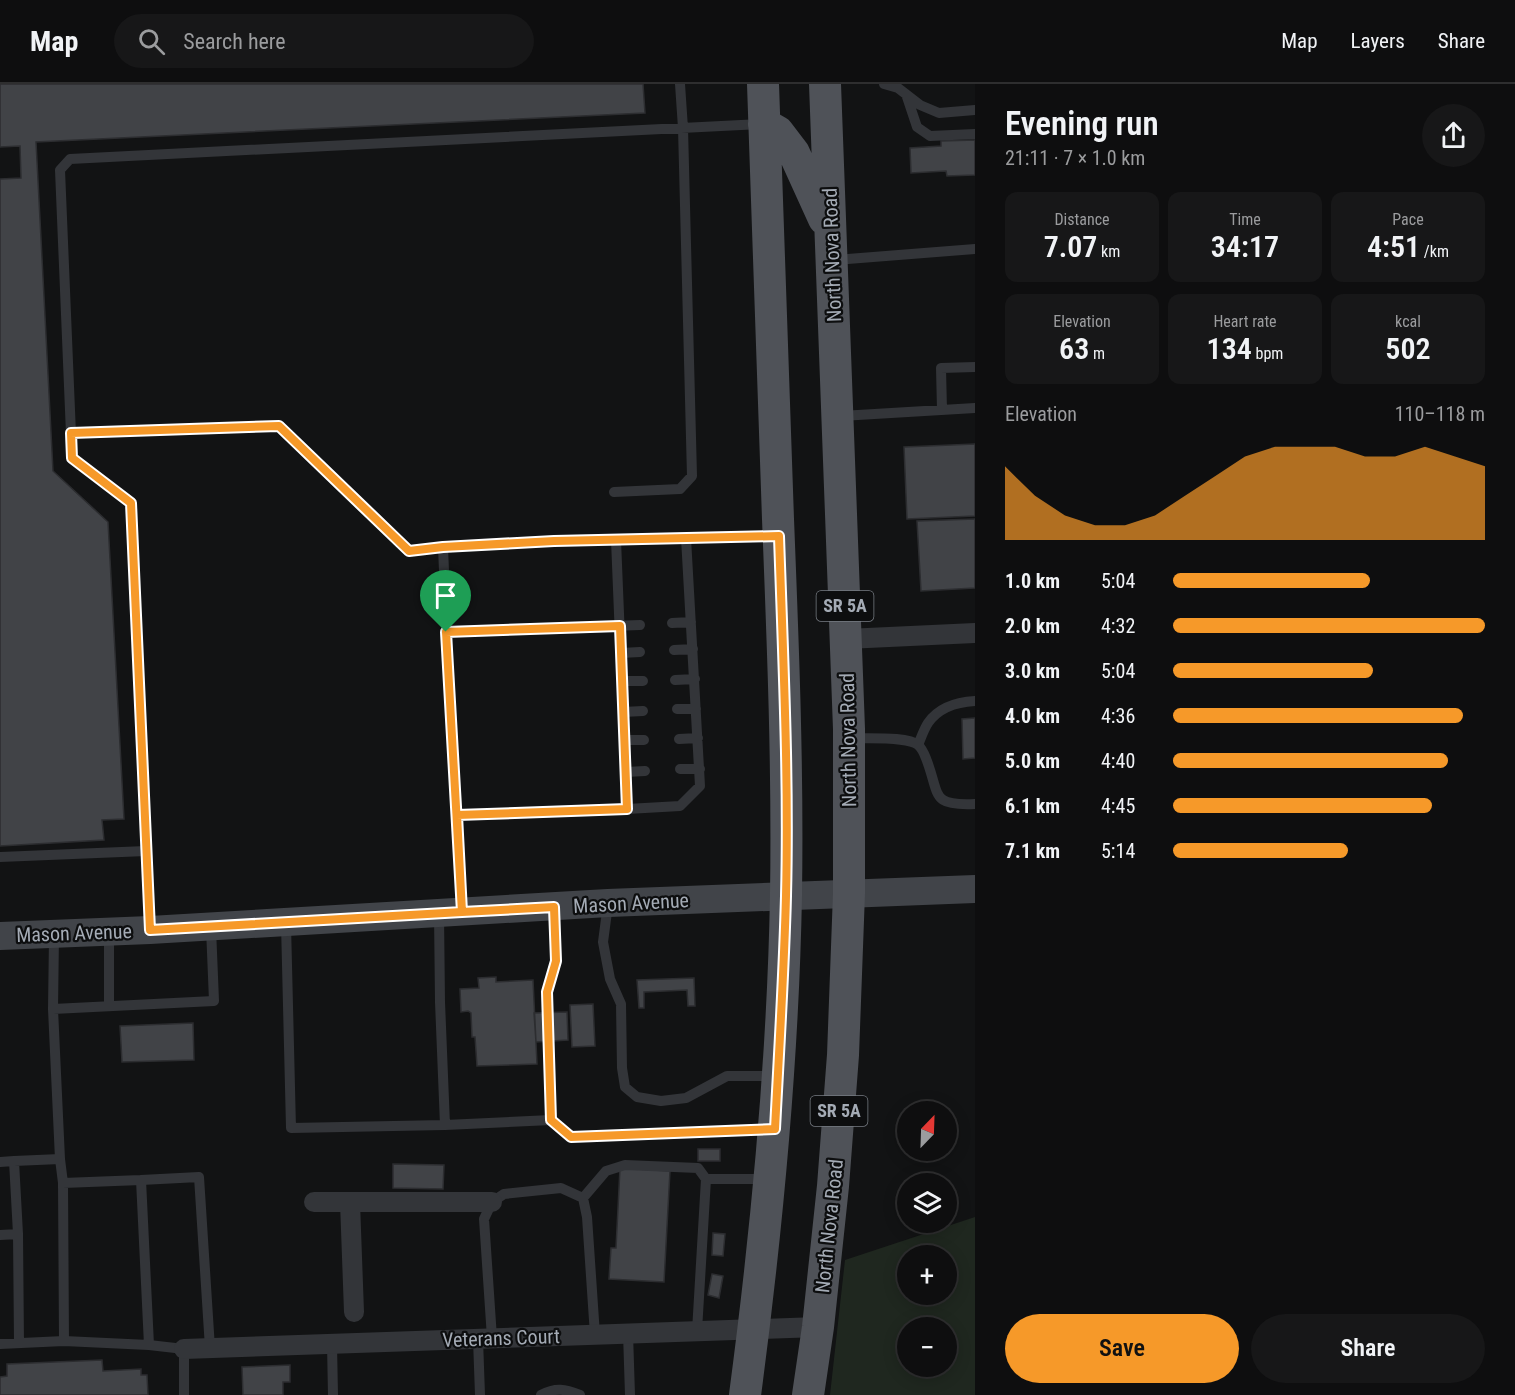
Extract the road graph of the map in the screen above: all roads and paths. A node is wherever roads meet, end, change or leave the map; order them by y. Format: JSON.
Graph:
{"nodes":[{"id":1,"x":680,"y":84,"type":"edge"},
{"id":2,"x":763,"y":84,"type":"edge"},
{"id":3,"x":825,"y":84,"type":"edge"},
{"id":4,"x":884,"y":84,"type":"edge"},
{"id":5,"x":906,"y":94,"type":"junction"},
{"id":6,"x":975,"y":110,"type":"edge"},
{"id":7,"x":764,"y":124,"type":"junction"},
{"id":8,"x":683,"y":128,"type":"junction"},
{"id":9,"x":975,"y":134,"type":"edge"},
{"id":10,"x":832,"y":247,"type":"junction"},
{"id":11,"x":975,"y":249,"type":"edge"},
{"id":12,"x":975,"y":367,"type":"edge"},
{"id":13,"x":975,"y":408,"type":"edge"},
{"id":14,"x":942,"y":410,"type":"junction"},
{"id":15,"x":838,"y":416,"type":"junction"},
{"id":16,"x":71,"y":433,"type":"junction"},
{"id":17,"x":614,"y":492,"type":"dead end"},
{"id":18,"x":779,"y":536,"type":"junction"},
{"id":19,"x":686,"y":538,"type":"junction"},
{"id":20,"x":616,"y":540,"type":"junction"},
{"id":21,"x":443,"y":547,"type":"junction"},
{"id":22,"x":691,"y":622,"type":"junction"},
{"id":23,"x":672,"y":623,"type":"dead end"},
{"id":24,"x":639,"y":625,"type":"dead end"},
{"id":25,"x":620,"y":626,"type":"junction"},
{"id":26,"x":446,"y":632,"type":"junction"},
{"id":27,"x":975,"y":633,"type":"edge"},
{"id":28,"x":846,"y":639,"type":"junction"},
{"id":29,"x":674,"y":650,"type":"dead end"},
{"id":30,"x":693,"y":650,"type":"junction"},
{"id":31,"x":640,"y":652,"type":"dead end"},
{"id":32,"x":621,"y":653,"type":"junction"},
{"id":33,"x":694,"y":679,"type":"junction"},
{"id":34,"x":675,"y":680,"type":"dead end"},
{"id":35,"x":622,"y":681,"type":"junction"},
{"id":36,"x":643,"y":681,"type":"dead end"},
{"id":37,"x":975,"y":701,"type":"edge"},
{"id":38,"x":696,"y":709,"type":"junction"},
{"id":39,"x":677,"y":710,"type":"dead end"},
{"id":40,"x":643,"y":711,"type":"dead end"},
{"id":41,"x":624,"y":712,"type":"junction"},
{"id":42,"x":698,"y":738,"type":"junction"},
{"id":43,"x":849,"y":738,"type":"junction"},
{"id":44,"x":679,"y":739,"type":"dead end"},
{"id":45,"x":644,"y":740,"type":"dead end"},
{"id":46,"x":624,"y":741,"type":"junction"},
{"id":47,"x":918,"y":745,"type":"junction"},
{"id":48,"x":700,"y":768,"type":"junction"},
{"id":49,"x":680,"y":769,"type":"dead end"},
{"id":50,"x":645,"y":771,"type":"dead end"},
{"id":51,"x":626,"y":772,"type":"junction"},
{"id":52,"x":975,"y":804,"type":"edge"},
{"id":53,"x":627,"y":809,"type":"junction"},
{"id":54,"x":457,"y":815,"type":"junction"},
{"id":55,"x":146,"y":851,"type":"junction"},
{"id":56,"x":0,"y":857,"type":"edge"},
{"id":57,"x":975,"y":889,"type":"edge"},
{"id":58,"x":849,"y":894,"type":"junction"},
{"id":59,"x":786,"y":896,"type":"junction"},
{"id":60,"x":608,"y":903,"type":"junction"},
{"id":61,"x":554,"y":907,"type":"junction"},
{"id":62,"x":451,"y":913,"type":"junction"},
{"id":63,"x":286,"y":922,"type":"junction"},
{"id":64,"x":210,"y":927,"type":"junction"},
{"id":65,"x":150,"y":930,"type":"junction"},
{"id":66,"x":109,"y":932,"type":"junction"},
{"id":67,"x":54,"y":934,"type":"junction"},
{"id":68,"x":0,"y":936,"type":"edge"},
{"id":69,"x":109,"y":1006,"type":"junction"},
{"id":70,"x":53,"y":1009,"type":"junction"},
{"id":71,"x":778,"y":1076,"type":"junction"},
{"id":72,"x":551,"y":1120,"type":"junction"},
{"id":73,"x":445,"y":1125,"type":"junction"},
{"id":74,"x":775,"y":1129,"type":"junction"},
{"id":75,"x":60,"y":1159,"type":"junction"},
{"id":76,"x":14,"y":1161,"type":"junction"},
{"id":77,"x":0,"y":1162,"type":"edge"},
{"id":78,"x":706,"y":1179,"type":"junction"},
{"id":79,"x":770,"y":1179,"type":"junction"},
{"id":80,"x":141,"y":1180,"type":"junction"},
{"id":81,"x":63,"y":1183,"type":"junction"},
{"id":82,"x":583,"y":1198,"type":"junction"},
{"id":83,"x":314,"y":1202,"type":"dead end"},
{"id":84,"x":350,"y":1202,"type":"junction"},
{"id":85,"x":492,"y":1202,"type":"junction"},
{"id":86,"x":18,"y":1234,"type":"junction"},
{"id":87,"x":0,"y":1235,"type":"edge"},
{"id":88,"x":354,"y":1312,"type":"dead end"},
{"id":89,"x":818,"y":1327,"type":"junction"},
{"id":90,"x":754,"y":1329,"type":"junction"},
{"id":91,"x":697,"y":1331,"type":"junction"},
{"id":92,"x":628,"y":1334,"type":"junction"},
{"id":93,"x":595,"y":1335,"type":"junction"},
{"id":94,"x":485,"y":1338,"type":"junction"},
{"id":95,"x":64,"y":1341,"type":"junction"},
{"id":96,"x":19,"y":1343,"type":"junction"},
{"id":97,"x":0,"y":1344,"type":"edge"},
{"id":98,"x":332,"y":1344,"type":"junction"},
{"id":99,"x":149,"y":1345,"type":"junction"},
{"id":100,"x":210,"y":1348,"type":"junction"},
{"id":101,"x":184,"y":1349,"type":"junction"},
{"id":102,"x":184,"y":1395,"type":"edge"},
{"id":103,"x":333,"y":1395,"type":"edge"},
{"id":104,"x":480,"y":1395,"type":"edge"},
{"id":105,"x":541,"y":1395,"type":"edge"},
{"id":106,"x":580,"y":1395,"type":"edge"},
{"id":107,"x":630,"y":1395,"type":"edge"},
{"id":108,"x":745,"y":1395,"type":"edge"},
{"id":109,"x":808,"y":1395,"type":"edge"}],
"edges":[{"from":1,"to":8,"type":"lane"},
{"from":2,"to":7,"type":"main road"},
{"from":3,"to":10,"type":"main road","name":"North Nova Road","number":"SR 5A"},
{"from":4,"to":5,"type":"lane"},
{"from":5,"to":6,"type":"lane"},
{"from":5,"to":9,"type":"lane"},
{"from":7,"to":8,"type":"lane"},
{"from":7,"to":10,"type":"main road"},
{"from":7,"to":18,"type":"main road"},
{"from":8,"to":16,"type":"lane"},
{"from":8,"to":17,"type":"lane"},
{"from":10,"to":11,"type":"lane"},
{"from":10,"to":15,"type":"main road","name":"North Nova Road","number":"SR 5A"},
{"from":12,"to":14,"type":"lane"},
{"from":13,"to":14,"type":"lane"},
{"from":14,"to":15,"type":"lane"},
{"from":15,"to":28,"type":"main road","name":"North Nova Road","number":"SR 5A"},
{"from":16,"to":21,"type":"lane"},
{"from":16,"to":55,"type":"lane"},
{"from":18,"to":19,"type":"lane"},
{"from":18,"to":59,"type":"main road"},
{"from":19,"to":20,"type":"lane"},
{"from":19,"to":22,"type":"lane"},
{"from":20,"to":21,"type":"lane"},
{"from":20,"to":25,"type":"lane"},
{"from":21,"to":26,"type":"lane"},
{"from":22,"to":23,"type":"lane"},
{"from":22,"to":30,"type":"lane"},
{"from":24,"to":25,"type":"lane"},
{"from":25,"to":26,"type":"lane"},
{"from":25,"to":32,"type":"lane"},
{"from":26,"to":54,"type":"lane"},
{"from":27,"to":28,"type":"street"},
{"from":28,"to":43,"type":"main road","name":"North Nova Road","number":"SR 5A"},
{"from":29,"to":30,"type":"lane"},
{"from":30,"to":33,"type":"lane"},
{"from":31,"to":32,"type":"lane"},
{"from":32,"to":35,"type":"lane"},
{"from":33,"to":34,"type":"lane"},
{"from":33,"to":38,"type":"lane"},
{"from":35,"to":36,"type":"lane"},
{"from":35,"to":41,"type":"lane"},
{"from":37,"to":47,"type":"lane"},
{"from":38,"to":39,"type":"lane"},
{"from":38,"to":42,"type":"lane"},
{"from":40,"to":41,"type":"lane"},
{"from":41,"to":46,"type":"lane"},
{"from":42,"to":44,"type":"lane"},
{"from":42,"to":48,"type":"lane"},
{"from":43,"to":47,"type":"lane"},
{"from":43,"to":58,"type":"main road","name":"North Nova Road","number":"SR 5A"},
{"from":45,"to":46,"type":"lane"},
{"from":46,"to":51,"type":"lane"},
{"from":47,"to":52,"type":"lane"},
{"from":48,"to":49,"type":"lane"},
{"from":48,"to":53,"type":"lane"},
{"from":50,"to":51,"type":"lane"},
{"from":51,"to":53,"type":"lane"},
{"from":53,"to":54,"type":"lane"},
{"from":54,"to":62,"type":"lane"},
{"from":55,"to":56,"type":"lane"},
{"from":55,"to":65,"type":"lane"},
{"from":57,"to":58,"type":"main road","name":"Mason Avenue"},
{"from":58,"to":59,"type":"main road","name":"Mason Avenue"},
{"from":58,"to":89,"type":"main road","name":"North Nova Road","number":"SR 5A"},
{"from":59,"to":60,"type":"main road","name":"Mason Avenue"},
{"from":59,"to":71,"type":"main road"},
{"from":60,"to":61,"type":"main road","name":"Mason Avenue"},
{"from":60,"to":71,"type":"lane"},
{"from":61,"to":62,"type":"main road","name":"Mason Avenue"},
{"from":61,"to":72,"type":"lane"},
{"from":62,"to":63,"type":"main road","name":"Mason Avenue"},
{"from":62,"to":73,"type":"lane"},
{"from":63,"to":64,"type":"main road","name":"Mason Avenue"},
{"from":63,"to":73,"type":"lane"},
{"from":64,"to":65,"type":"main road","name":"Mason Avenue"},
{"from":64,"to":69,"type":"lane"},
{"from":65,"to":66,"type":"main road","name":"Mason Avenue"},
{"from":66,"to":67,"type":"main road","name":"Mason Avenue"},
{"from":66,"to":69,"type":"lane"},
{"from":67,"to":68,"type":"main road","name":"Mason Avenue"},
{"from":67,"to":70,"type":"lane"},
{"from":69,"to":70,"type":"lane"},
{"from":70,"to":75,"type":"lane"},
{"from":71,"to":74,"type":"main road"},
{"from":72,"to":73,"type":"lane"},
{"from":72,"to":74,"type":"lane"},
{"from":74,"to":79,"type":"main road"},
{"from":75,"to":76,"type":"lane"},
{"from":75,"to":81,"type":"lane"},
{"from":76,"to":77,"type":"lane"},
{"from":76,"to":86,"type":"lane"},
{"from":78,"to":79,"type":"lane"},
{"from":78,"to":82,"type":"lane"},
{"from":78,"to":91,"type":"lane"},
{"from":79,"to":90,"type":"main road"},
{"from":80,"to":81,"type":"lane"},
{"from":80,"to":99,"type":"lane"},
{"from":80,"to":100,"type":"lane"},
{"from":81,"to":95,"type":"lane"},
{"from":82,"to":85,"type":"lane"},
{"from":82,"to":93,"type":"lane"},
{"from":83,"to":84,"type":"street"},
{"from":84,"to":85,"type":"street"},
{"from":84,"to":88,"type":"street"},
{"from":85,"to":94,"type":"lane"},
{"from":86,"to":87,"type":"lane"},
{"from":86,"to":96,"type":"lane"},
{"from":89,"to":90,"type":"street","name":"Veterans Court"},
{"from":89,"to":109,"type":"main road","name":"North Nova Road","number":"SR 5A"},
{"from":90,"to":91,"type":"street","name":"Veterans Court"},
{"from":90,"to":108,"type":"main road"},
{"from":91,"to":92,"type":"street","name":"Veterans Court"},
{"from":92,"to":93,"type":"street","name":"Veterans Court"},
{"from":92,"to":107,"type":"lane"},
{"from":93,"to":94,"type":"street","name":"Veterans Court"},
{"from":94,"to":98,"type":"street","name":"Veterans Court"},
{"from":94,"to":104,"type":"lane"},
{"from":95,"to":96,"type":"lane"},
{"from":95,"to":99,"type":"lane"},
{"from":96,"to":97,"type":"lane"},
{"from":98,"to":100,"type":"street","name":"Veterans Court"},
{"from":98,"to":103,"type":"lane"},
{"from":99,"to":101,"type":"lane"},
{"from":100,"to":101,"type":"street","name":"Veterans Court"},
{"from":101,"to":102,"type":"lane"},
{"from":105,"to":106,"type":"lane"}]}
